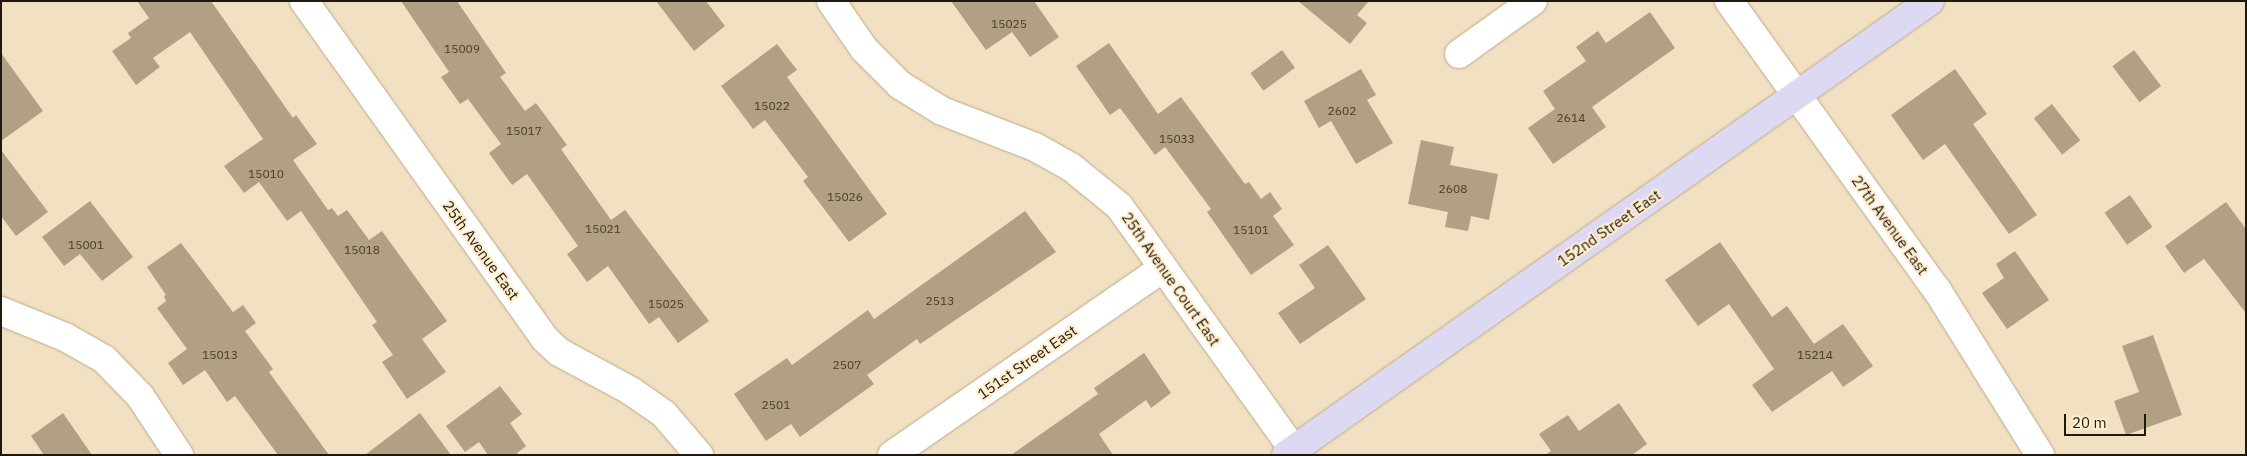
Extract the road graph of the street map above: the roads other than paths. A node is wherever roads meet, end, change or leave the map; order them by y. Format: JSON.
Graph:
{"nodes":[{"id":1,"x":304,"y":1,"type":"edge"},
{"id":2,"x":831,"y":1,"type":"edge"},
{"id":3,"x":1533,"y":1,"type":"edge"},
{"id":4,"x":1729,"y":1,"type":"edge"},
{"id":5,"x":1930,"y":1,"type":"edge"},
{"id":6,"x":1459,"y":54,"type":"dead end"},
{"id":7,"x":1796,"y":96,"type":"junction"},
{"id":8,"x":1162,"y":269,"type":"junction"},
{"id":9,"x":1,"y":311,"type":"edge"},
{"id":10,"x":1290,"y":452,"type":"edge"},
{"id":11,"x":179,"y":455,"type":"edge"},
{"id":12,"x":699,"y":455,"type":"edge"},
{"id":13,"x":892,"y":455,"type":"edge"},
{"id":14,"x":2040,"y":455,"type":"edge"}],
"edges":[{"from":1,"to":12,"type":"street","name":"25th Avenue East"},
{"from":2,"to":8,"type":"street","name":"25th Avenue Court East"},
{"from":3,"to":6,"type":"street"},
{"from":4,"to":7,"type":"street","name":"27th Avenue East"},
{"from":5,"to":7,"type":"main road","name":"152nd Street East"},
{"from":7,"to":10,"type":"main road","name":"152nd Street East"},
{"from":7,"to":14,"type":"street","name":"27th Avenue East"},
{"from":8,"to":10,"type":"street","name":"25th Avenue Court East"},
{"from":8,"to":13,"type":"street","name":"151st Street East"},
{"from":9,"to":11,"type":"street"}]}
